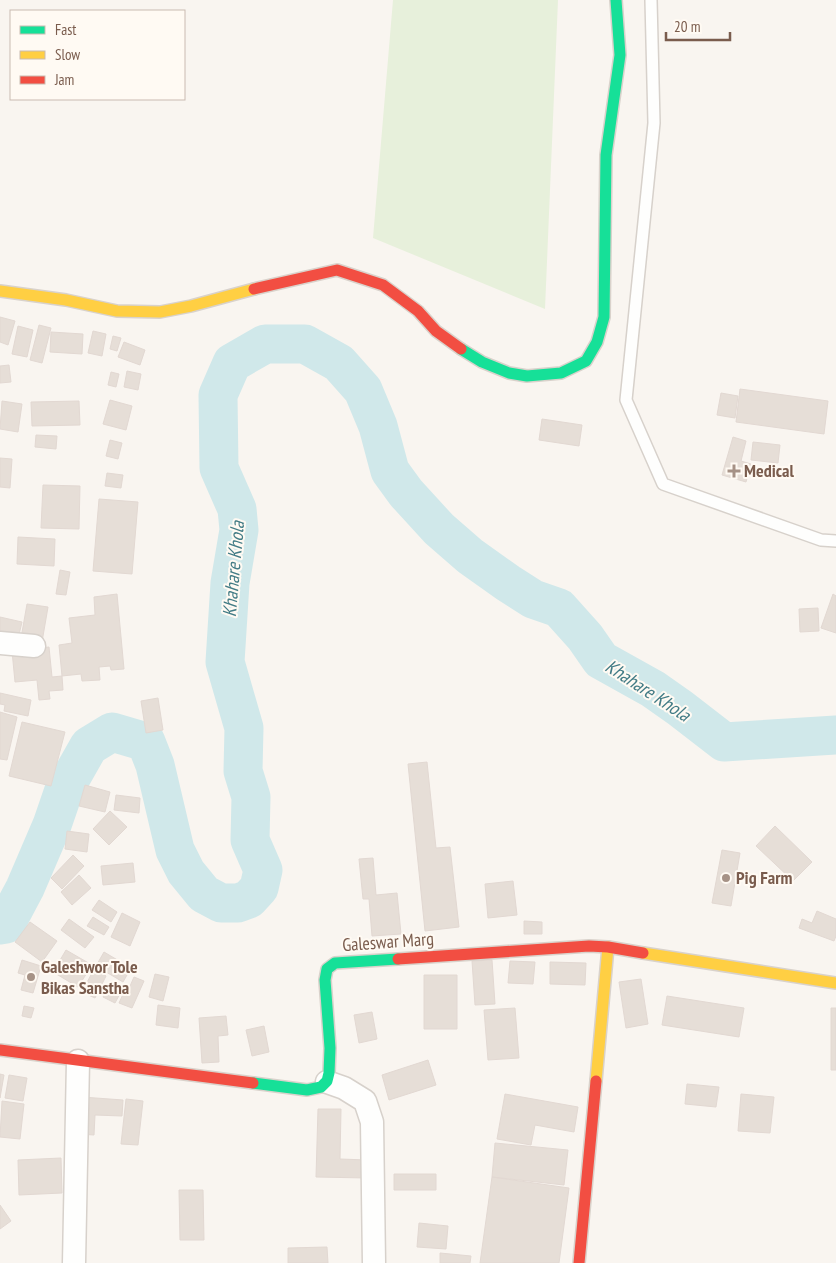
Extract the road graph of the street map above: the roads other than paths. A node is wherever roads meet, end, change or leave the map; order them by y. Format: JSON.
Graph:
{"nodes":[{"id":1,"x":616,"y":0,"type":"edge"},
{"id":2,"x":651,"y":0,"type":"edge"},
{"id":3,"x":0,"y":291,"type":"edge"},
{"id":4,"x":836,"y":541,"type":"edge"},
{"id":5,"x":0,"y":643,"type":"edge"},
{"id":6,"x":34,"y":646,"type":"dead end"},
{"id":7,"x":608,"y":947,"type":"junction"},
{"id":8,"x":836,"y":983,"type":"edge"},
{"id":9,"x":0,"y":1050,"type":"edge"},
{"id":10,"x":78,"y":1061,"type":"junction"},
{"id":11,"x":327,"y":1082,"type":"junction"},
{"id":12,"x":74,"y":1263,"type":"edge"},
{"id":13,"x":374,"y":1263,"type":"edge"},
{"id":14,"x":579,"y":1263,"type":"edge"}],
"edges":[{"from":1,"to":3,"type":"street"},
{"from":2,"to":4,"type":"lane"},
{"from":5,"to":6,"type":"street"},
{"from":7,"to":8,"type":"street","name":"Galeswar Marg"},
{"from":7,"to":11,"type":"street","name":"Galeswar Marg"},
{"from":7,"to":14,"type":"street"},
{"from":9,"to":10,"type":"street"},
{"from":10,"to":11,"type":"street"},
{"from":10,"to":12,"type":"street"},
{"from":11,"to":13,"type":"street"}]}
